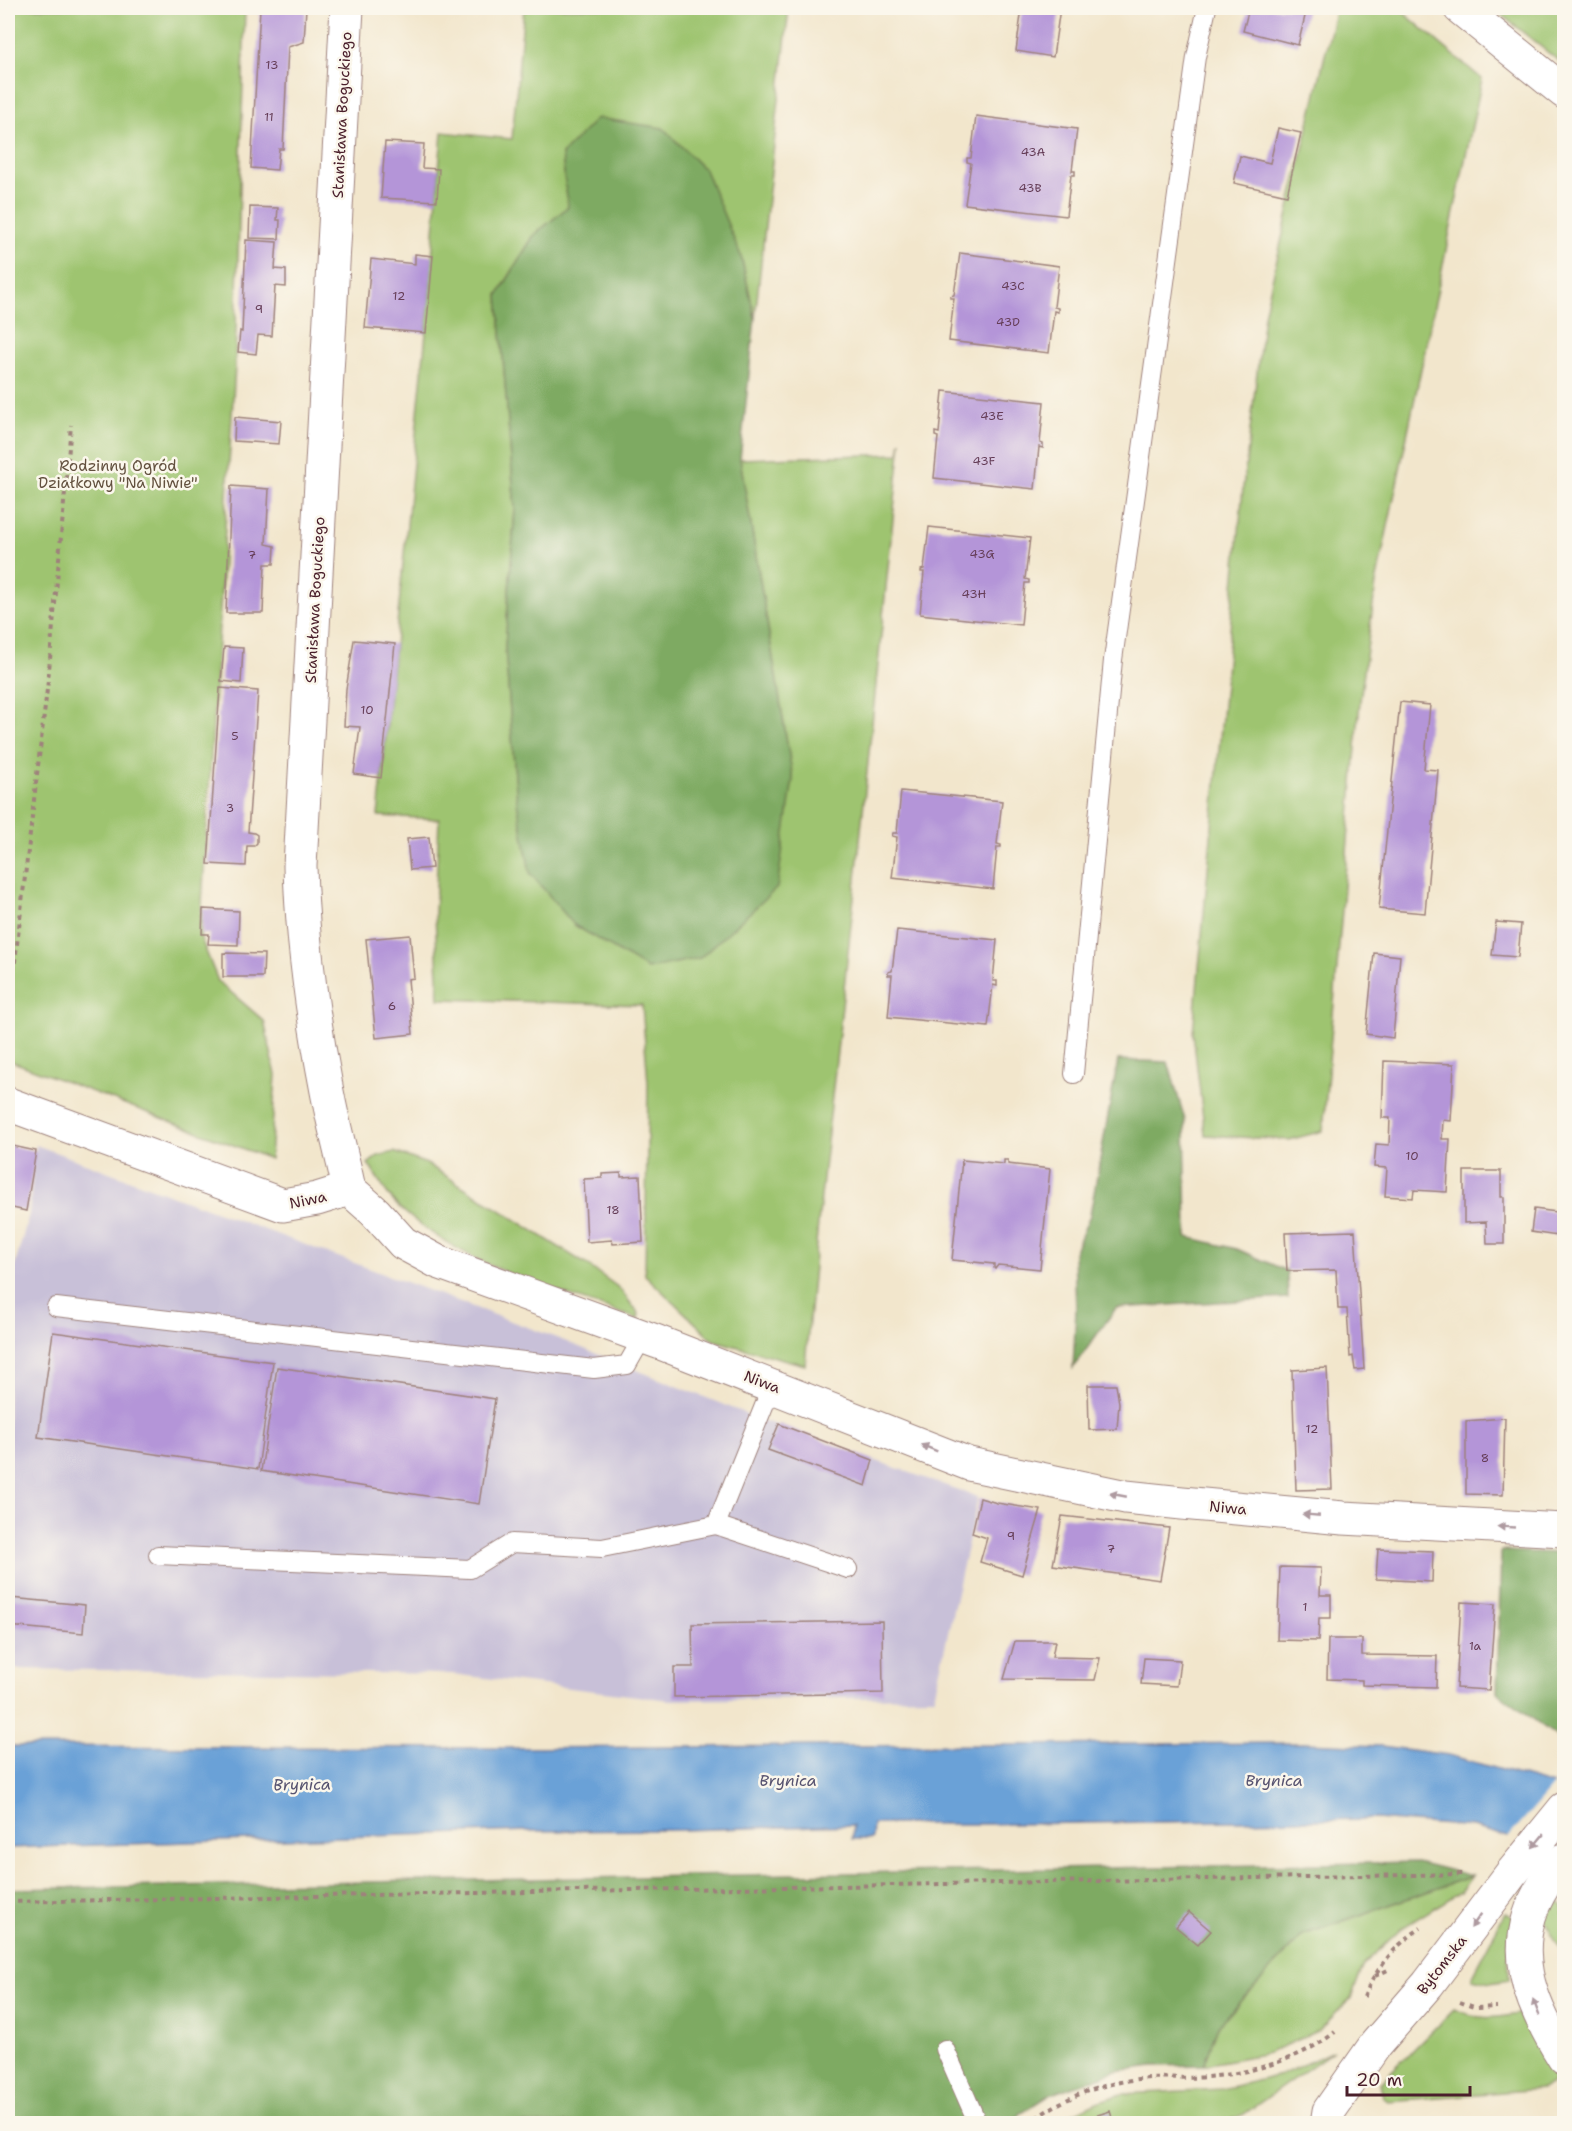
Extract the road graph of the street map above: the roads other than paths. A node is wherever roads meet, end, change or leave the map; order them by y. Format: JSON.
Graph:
{"nodes":[{"id":1,"x":347,"y":8,"type":"edge"},
{"id":2,"x":1207,"y":8,"type":"edge"},
{"id":3,"x":1460,"y":8,"type":"edge"},
{"id":4,"x":1564,"y":92,"type":"edge"},
{"id":5,"x":1074,"y":1074,"type":"dead end"},
{"id":6,"x":8,"y":1104,"type":"edge"},
{"id":7,"x":349,"y":1189,"type":"junction"},
{"id":8,"x":56,"y":1307,"type":"dead end"},
{"id":9,"x":643,"y":1337,"type":"junction"},
{"id":10,"x":772,"y":1386,"type":"junction"},
{"id":11,"x":716,"y":1525,"type":"junction"},
{"id":12,"x":1564,"y":1530,"type":"edge"},
{"id":13,"x":158,"y":1555,"type":"dead end"},
{"id":14,"x":848,"y":1569,"type":"dead end"},
{"id":15,"x":1564,"y":1809,"type":"edge"},
{"id":16,"x":1556,"y":1870,"type":"edge"},
{"id":17,"x":945,"y":2049,"type":"dead end"},
{"id":18,"x":1564,"y":2058,"type":"edge"},
{"id":19,"x":978,"y":2124,"type":"edge"},
{"id":20,"x":1327,"y":2124,"type":"edge"}],
"edges":[{"from":1,"to":7,"type":"street","name":"Stanisława Boguckiego"},
{"from":2,"to":5,"type":"lane"},
{"from":3,"to":4,"type":"street"},
{"from":6,"to":7,"type":"street","name":"Niwa"},
{"from":7,"to":9,"type":"street","name":"Niwa"},
{"from":8,"to":9,"type":"lane"},
{"from":9,"to":10,"type":"street","name":"Niwa"},
{"from":10,"to":11,"type":"lane"},
{"from":12,"to":10,"type":"street","name":"Niwa","one_way":true},
{"from":11,"to":13,"type":"lane"},
{"from":11,"to":14,"type":"lane"},
{"from":15,"to":20,"type":"street","name":"Bytomska","one_way":true},
{"from":18,"to":16,"type":"street","one_way":true},
{"from":17,"to":19,"type":"lane"}]}
